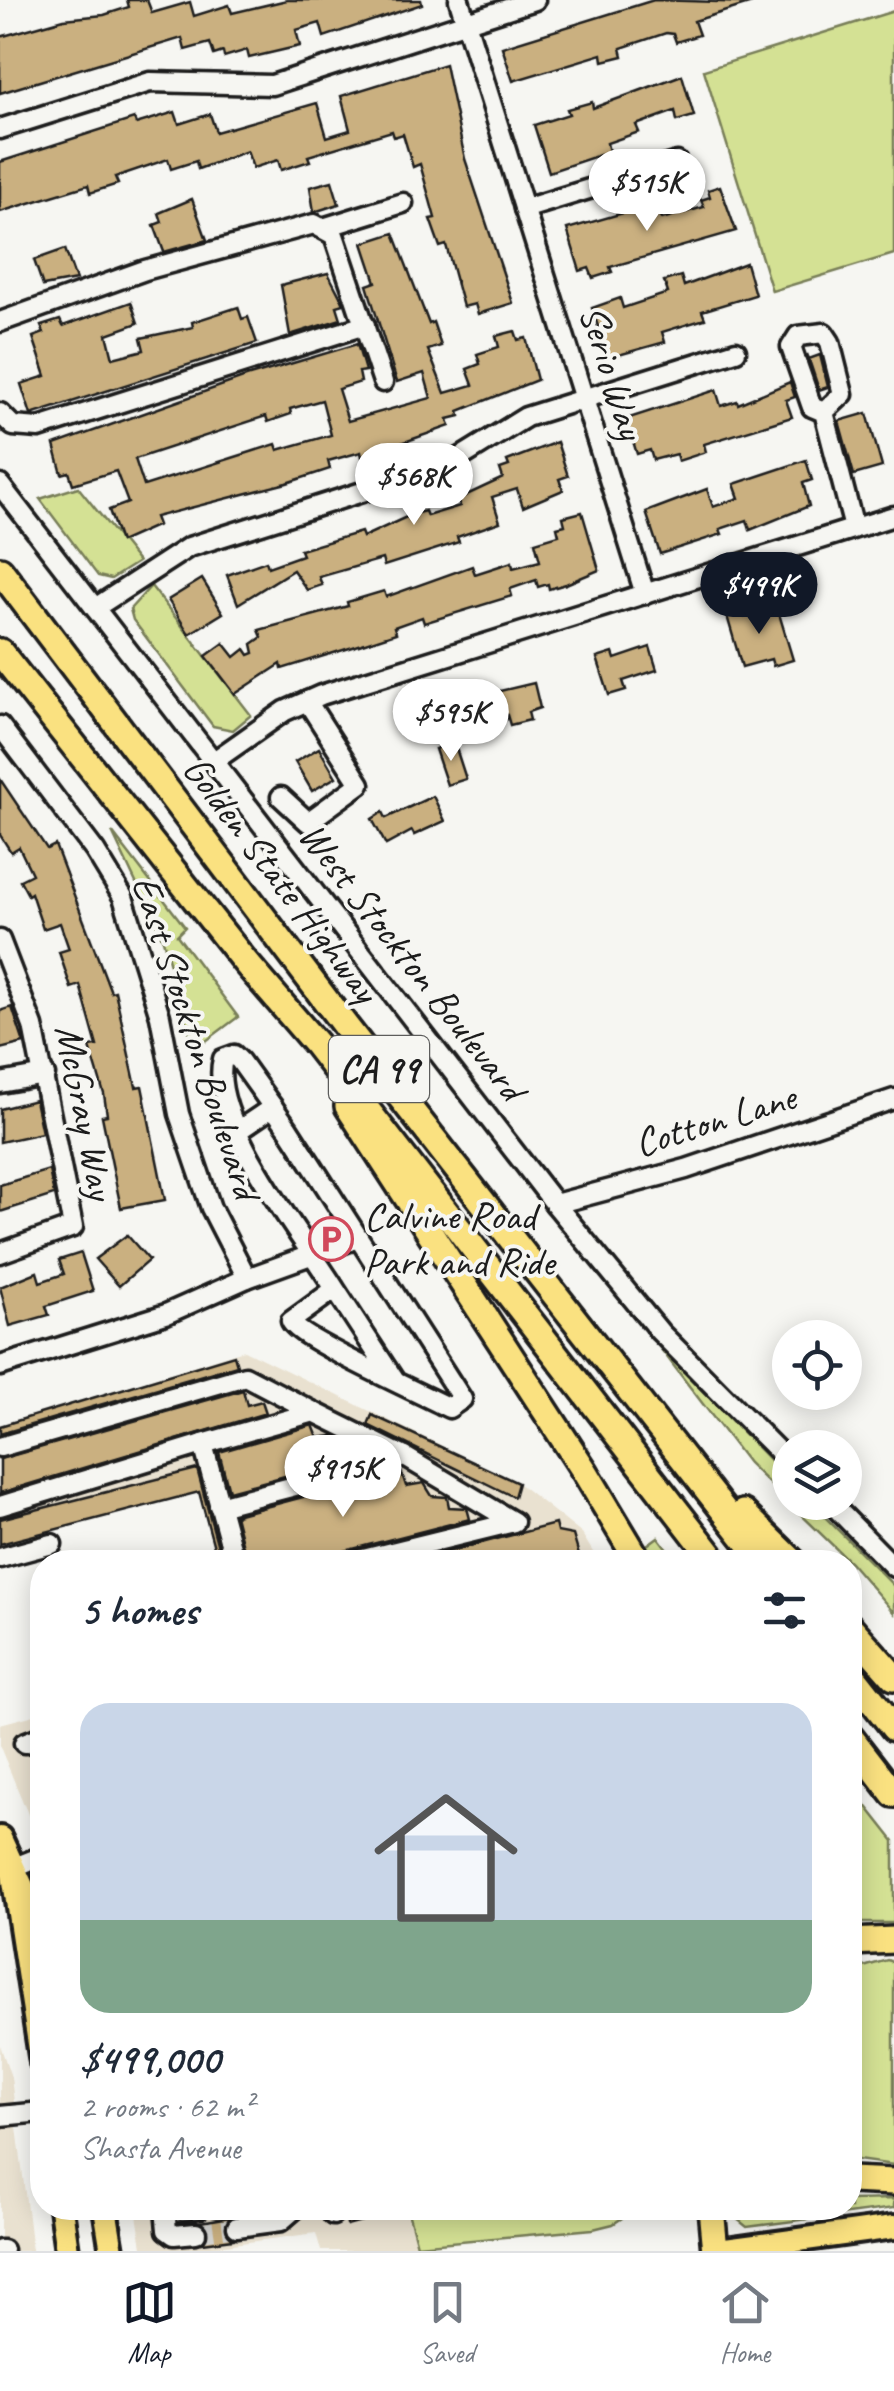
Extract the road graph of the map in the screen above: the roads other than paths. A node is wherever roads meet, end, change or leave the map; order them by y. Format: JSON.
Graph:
{"nodes":[{"id":1,"x":459,"y":0,"type":"edge"},
{"id":2,"x":535,"y":0,"type":"edge"},
{"id":3,"x":466,"y":22,"type":"junction"},
{"id":4,"x":0,"y":128,"type":"edge"},
{"id":5,"x":677,"y":162,"type":"dead end"},
{"id":6,"x":403,"y":203,"type":"dead end"},
{"id":7,"x":524,"y":210,"type":"junction"},
{"id":8,"x":326,"y":227,"type":"junction"},
{"id":9,"x":0,"y":322,"type":"edge"},
{"id":10,"x":364,"y":326,"type":"junction"},
{"id":11,"x":736,"y":351,"type":"dead end"},
{"id":12,"x":383,"y":382,"type":"dead end"},
{"id":13,"x":584,"y":398,"type":"junction"},
{"id":14,"x":824,"y":412,"type":"dead end"},
{"id":15,"x":0,"y":413,"type":"edge"},
{"id":16,"x":0,"y":485,"type":"edge"},
{"id":17,"x":894,"y":516,"type":"edge"},
{"id":18,"x":854,"y":528,"type":"junction"},
{"id":19,"x":0,"y":570,"type":"edge"},
{"id":20,"x":645,"y":594,"type":"junction"},
{"id":21,"x":95,"y":608,"type":"junction"},
{"id":22,"x":0,"y":652,"type":"edge"},
{"id":23,"x":306,"y":701,"type":"junction"},
{"id":24,"x":0,"y":726,"type":"edge"},
{"id":25,"x":214,"y":761,"type":"junction"},
{"id":26,"x":281,"y":797,"type":"dead end"},
{"id":27,"x":0,"y":940,"type":"edge"},
{"id":28,"x":316,"y":1044,"type":"junction"},
{"id":29,"x":45,"y":1075,"type":"junction"},
{"id":30,"x":0,"y":1083,"type":"edge"},
{"id":31,"x":894,"y":1098,"type":"edge"},
{"id":32,"x":273,"y":1107,"type":"junction"},
{"id":33,"x":236,"y":1132,"type":"junction"},
{"id":34,"x":555,"y":1204,"type":"junction"},
{"id":35,"x":358,"y":1238,"type":"junction"},
{"id":36,"x":0,"y":1253,"type":"edge"},
{"id":37,"x":314,"y":1254,"type":"junction"},
{"id":38,"x":247,"y":1278,"type":"junction"},
{"id":39,"x":336,"y":1288,"type":"junction"},
{"id":40,"x":0,"y":1366,"type":"edge"},
{"id":41,"x":395,"y":1381,"type":"junction"},
{"id":42,"x":314,"y":1412,"type":"junction"},
{"id":43,"x":667,"y":1439,"type":"junction"},
{"id":44,"x":203,"y":1444,"type":"junction"},
{"id":45,"x":772,"y":1445,"type":"edge"},
{"id":46,"x":0,"y":1447,"type":"edge"},
{"id":47,"x":405,"y":1457,"type":"junction"},
{"id":48,"x":0,"y":1506,"type":"edge"},
{"id":49,"x":219,"y":1506,"type":"junction"},
{"id":50,"x":848,"y":1520,"type":"edge"},
{"id":51,"x":52,"y":1544,"type":"dead end"},
{"id":52,"x":232,"y":1550,"type":"edge"},
{"id":53,"x":400,"y":1550,"type":"edge"},
{"id":54,"x":631,"y":1550,"type":"edge"},
{"id":55,"x":707,"y":1550,"type":"edge"},
{"id":56,"x":755,"y":1550,"type":"edge"},
{"id":57,"x":781,"y":1550,"type":"edge"},
{"id":58,"x":0,"y":1558,"type":"edge"},
{"id":59,"x":894,"y":1567,"type":"edge"},
{"id":60,"x":862,"y":1641,"type":"edge"},
{"id":61,"x":894,"y":1677,"type":"edge"},
{"id":62,"x":862,"y":1687,"type":"edge"},
{"id":63,"x":894,"y":1728,"type":"edge"},
{"id":64,"x":30,"y":1741,"type":"edge"},
{"id":65,"x":24,"y":1743,"type":"dead end"},
{"id":66,"x":862,"y":1753,"type":"edge"},
{"id":67,"x":894,"y":1794,"type":"edge"},
{"id":68,"x":0,"y":1838,"type":"edge"},
{"id":69,"x":30,"y":1861,"type":"edge"},
{"id":70,"x":12,"y":1868,"type":"junction"},
{"id":71,"x":30,"y":1905,"type":"edge"},
{"id":72,"x":894,"y":1940,"type":"edge"},
{"id":73,"x":862,"y":1941,"type":"edge"},
{"id":74,"x":30,"y":1986,"type":"edge"},
{"id":75,"x":30,"y":2113,"type":"edge"},
{"id":76,"x":0,"y":2116,"type":"edge"},
{"id":77,"x":862,"y":2181,"type":"edge"},
{"id":78,"x":894,"y":2182,"type":"edge"},
{"id":79,"x":63,"y":2220,"type":"edge"},
{"id":80,"x":108,"y":2220,"type":"edge"},
{"id":81,"x":167,"y":2220,"type":"edge"},
{"id":82,"x":283,"y":2220,"type":"edge"},
{"id":83,"x":712,"y":2220,"type":"edge"},
{"id":84,"x":237,"y":2227,"type":"tunnel mouth"},
{"id":85,"x":894,"y":2227,"type":"edge"},
{"id":86,"x":196,"y":2233,"type":"tunnel mouth"},
{"id":87,"x":114,"y":2246,"type":"edge"},
{"id":88,"x":67,"y":2251,"type":"edge"},
{"id":89,"x":716,"y":2251,"type":"edge"}],
"edges":[{"from":1,"to":3,"type":"street","name":"Serio Way"},
{"from":2,"to":3,"type":"street"},
{"from":3,"to":4,"type":"street"},
{"from":3,"to":7,"type":"street","name":"Serio Way"},
{"from":5,"to":7,"type":"street"},
{"from":6,"to":8,"type":"street"},
{"from":7,"to":13,"type":"street","name":"Serio Way"},
{"from":8,"to":9,"type":"street"},
{"from":8,"to":10,"type":"street"},
{"from":10,"to":12,"type":"street"},
{"from":10,"to":15,"type":"street"},
{"from":11,"to":13,"type":"street"},
{"from":13,"to":20,"type":"street","name":"Serio Way"},
{"from":13,"to":21,"type":"street"},
{"from":14,"to":18,"type":"street"},
{"from":16,"to":21,"type":"street","name":"West Stockton Boulevard"},
{"from":17,"to":18,"type":"street"},
{"from":18,"to":20,"type":"street"},
{"from":19,"to":43,"type":"highway","name":"Golden State Highway","number":"CA 99"},
{"from":20,"to":23,"type":"street"},
{"from":21,"to":25,"type":"street","name":"West Stockton Boulevard"},
{"from":22,"to":28,"type":"highway","name":"Golden State Highway","number":"CA 99"},
{"from":23,"to":25,"type":"street"},
{"from":23,"to":26,"type":"street"},
{"from":24,"to":38,"type":"street","name":"East Stockton Boulevard"},
{"from":25,"to":34,"type":"street","name":"West Stockton Boulevard"},
{"from":27,"to":29,"type":"street","name":"McGray Way"},
{"from":28,"to":54,"type":"highway"},
{"from":28,"to":55,"type":"highway","name":"Golden State Highway","number":"CA 99"},
{"from":29,"to":30,"type":"street"},
{"from":29,"to":36,"type":"street","name":"McGray Way"},
{"from":31,"to":34,"type":"street","name":"Cotton Lane"},
{"from":32,"to":33,"type":"street"},
{"from":32,"to":33,"type":"street"},
{"from":32,"to":35,"type":"street"},
{"from":33,"to":37,"type":"street"},
{"from":34,"to":45,"type":"street","name":"West Stockton Boulevard"},
{"from":35,"to":37,"type":"street"},
{"from":35,"to":41,"type":"street"},
{"from":37,"to":38,"type":"street"},
{"from":37,"to":39,"type":"street"},
{"from":38,"to":40,"type":"street"},
{"from":39,"to":41,"type":"street"},
{"from":39,"to":41,"type":"street"},
{"from":42,"to":44,"type":"street"},
{"from":42,"to":46,"type":"street"},
{"from":42,"to":47,"type":"street"},
{"from":43,"to":56,"type":"highway","name":"Golden State Highway","number":"CA 99"},
{"from":43,"to":57,"type":"highway"},
{"from":44,"to":48,"type":"street"},
{"from":44,"to":49,"type":"street"},
{"from":47,"to":49,"type":"street"},
{"from":47,"to":53,"type":"street"},
{"from":49,"to":52,"type":"street"},
{"from":50,"to":59,"type":"street"},
{"from":51,"to":58,"type":"street"},
{"from":60,"to":61,"type":"highway"},
{"from":62,"to":63,"type":"highway"},
{"from":64,"to":65,"type":"street"},
{"from":66,"to":67,"type":"highway"},
{"from":68,"to":70,"type":"main road"},
{"from":69,"to":70,"type":"street"},
{"from":70,"to":71,"type":"main road"},
{"from":70,"to":74,"type":"main road"},
{"from":72,"to":73,"type":"highway"},
{"from":75,"to":76,"type":"street"},
{"from":77,"to":78,"type":"highway"},
{"from":79,"to":88,"type":"main road"},
{"from":80,"to":87,"type":"main road"},
{"from":81,"to":86,"type":"street"},
{"from":82,"to":84,"type":"street"},
{"from":83,"to":89,"type":"highway"},
{"from":85,"to":89,"type":"main road"}]}
